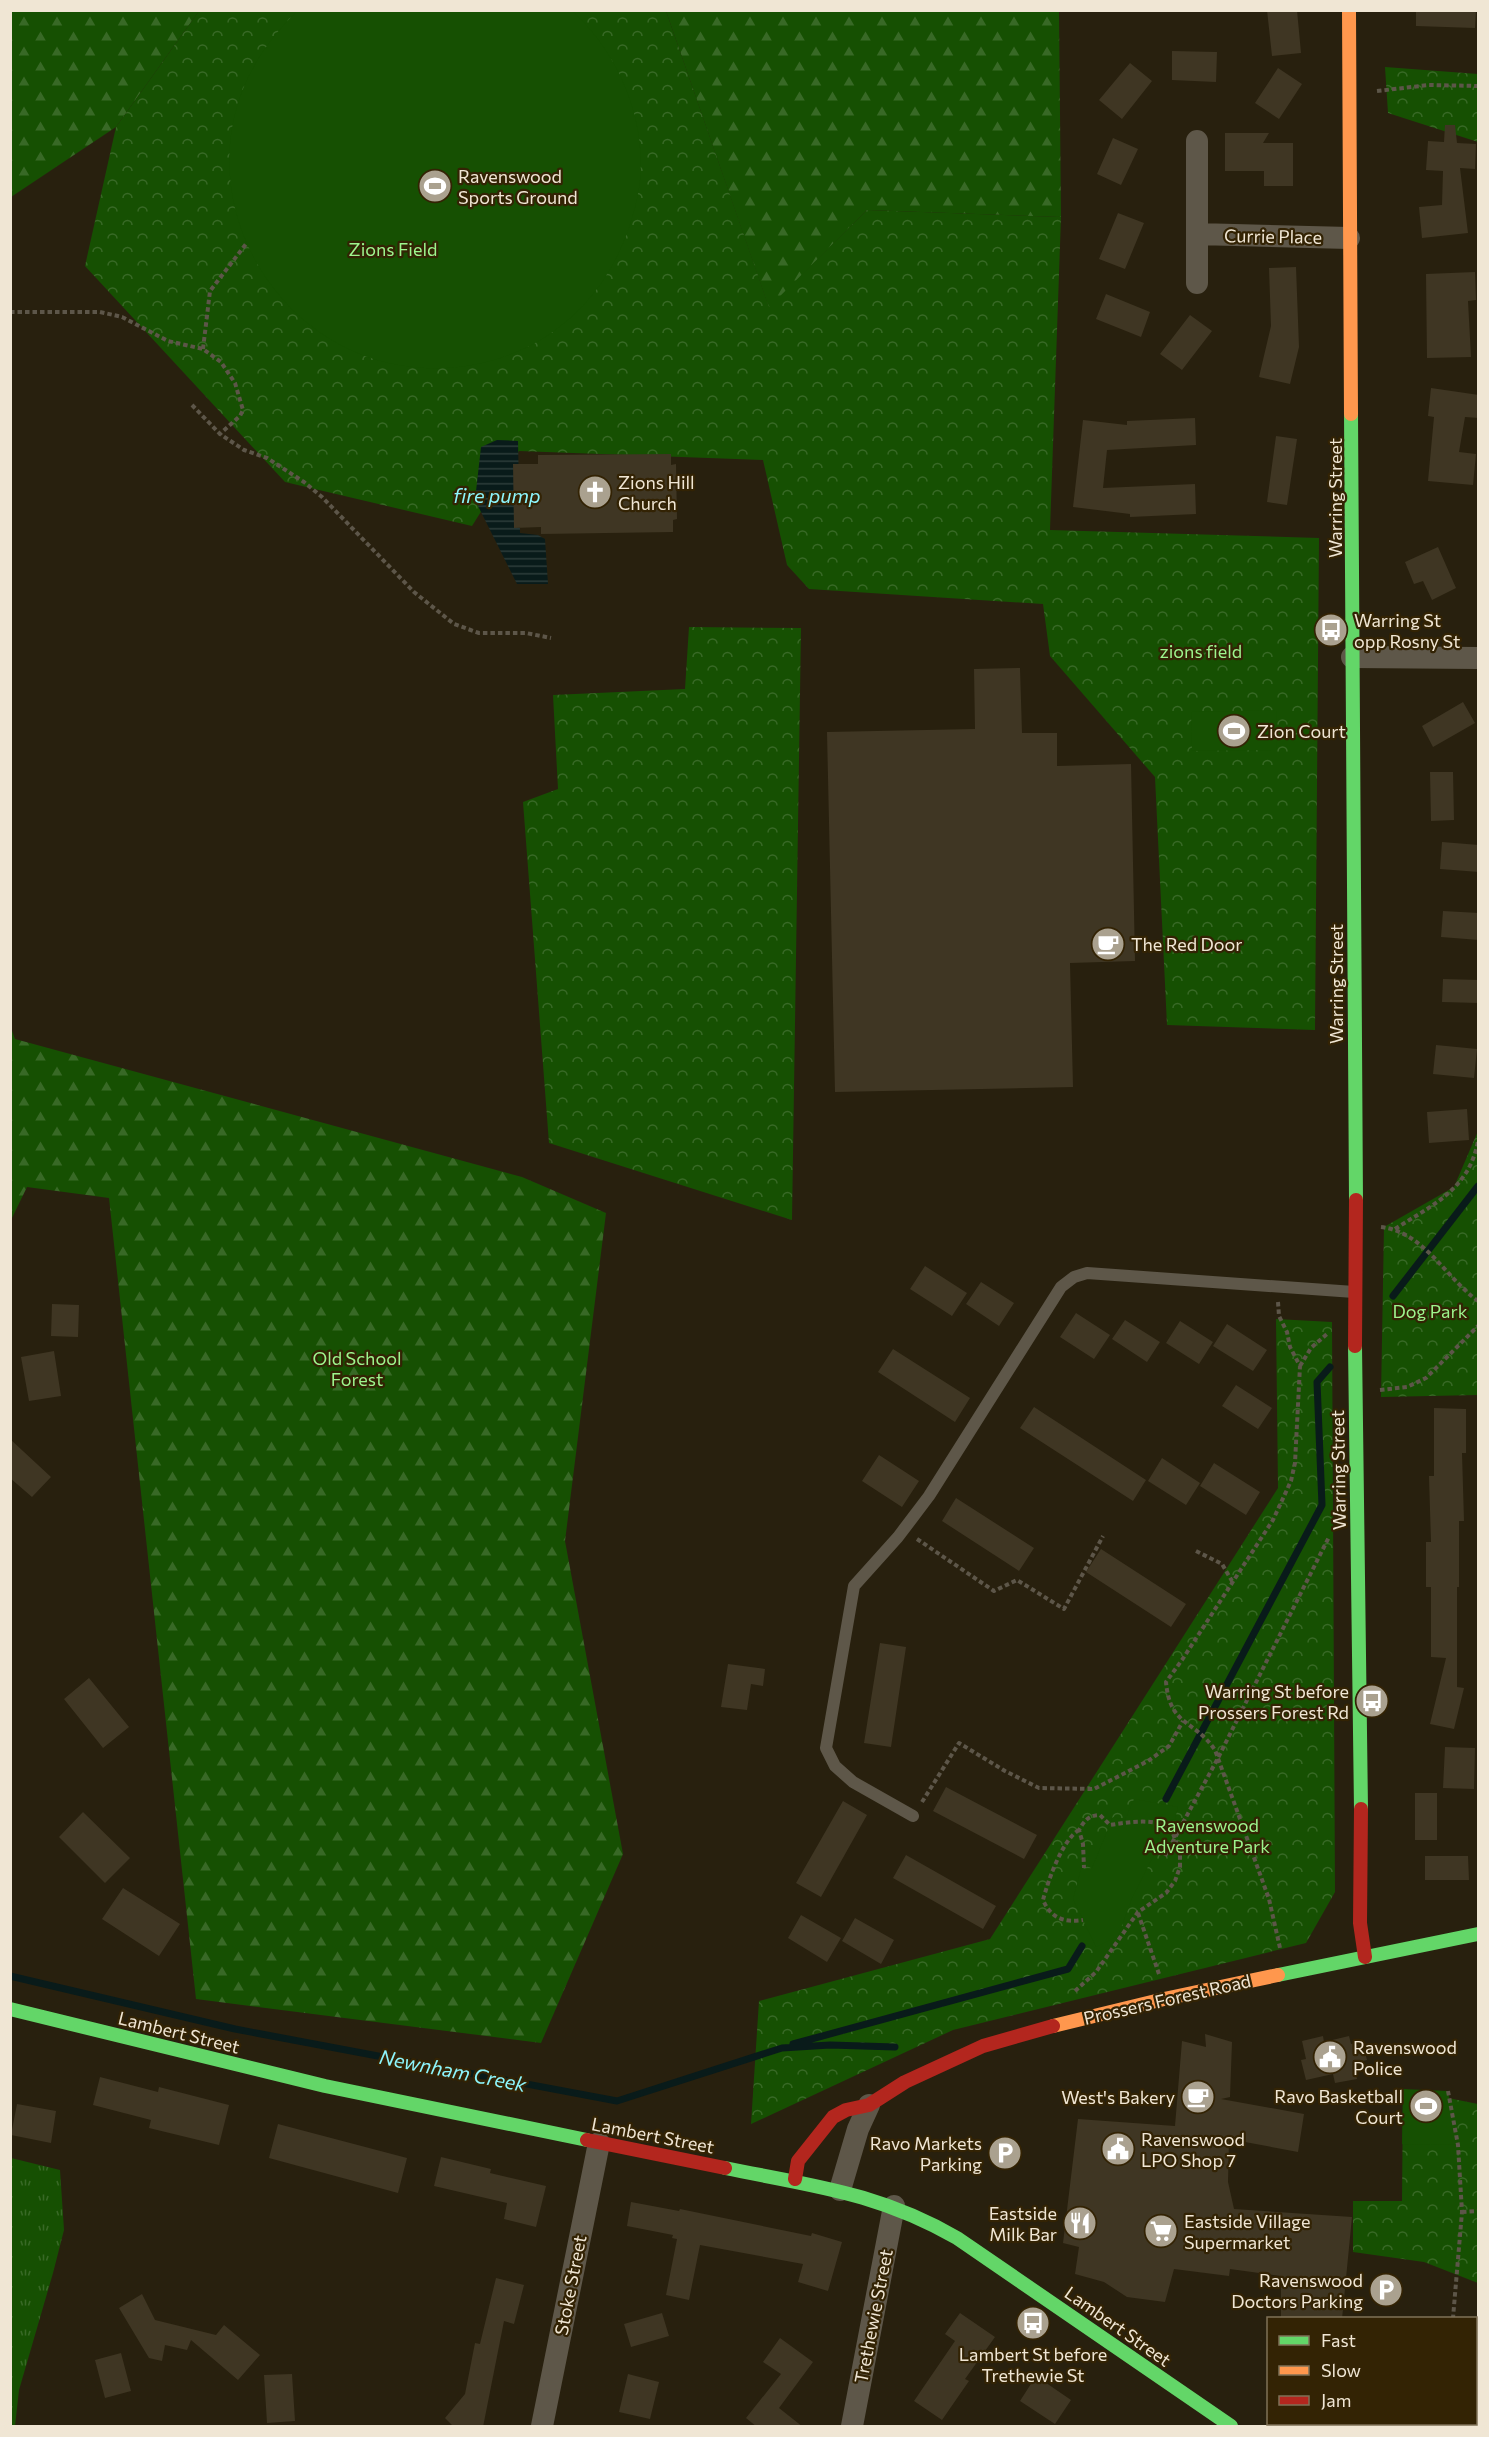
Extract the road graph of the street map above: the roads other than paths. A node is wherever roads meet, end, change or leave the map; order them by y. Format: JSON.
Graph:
{"nodes":[{"id":1,"x":1349,"y":10,"type":"edge"},
{"id":2,"x":1197,"y":141,"type":"dead end"},
{"id":3,"x":1197,"y":234,"type":"junction"},
{"id":4,"x":1349,"y":238,"type":"junction"},
{"id":5,"x":1197,"y":283,"type":"dead end"},
{"id":6,"x":1352,"y":657,"type":"junction"},
{"id":7,"x":1479,"y":658,"type":"edge"},
{"id":8,"x":1356,"y":1292,"type":"junction"},
{"id":9,"x":913,"y":1816,"type":"road end"},
{"id":10,"x":1479,"y":1934,"type":"edge"},
{"id":11,"x":1365,"y":1957,"type":"junction"},
{"id":12,"x":10,"y":2009,"type":"edge"},
{"id":13,"x":869,"y":2105,"type":"junction"},
{"id":14,"x":599,"y":2143,"type":"junction"},
{"id":15,"x":795,"y":2179,"type":"junction"},
{"id":16,"x":840,"y":2190,"type":"junction"},
{"id":17,"x":894,"y":2206,"type":"junction"},
{"id":18,"x":542,"y":2427,"type":"edge"},
{"id":19,"x":852,"y":2427,"type":"edge"},
{"id":20,"x":1231,"y":2427,"type":"edge"}],
"edges":[{"from":1,"to":4,"type":"street","name":"Warring Street"},
{"from":2,"to":3,"type":"street","name":"Currie Place"},
{"from":3,"to":4,"type":"street","name":"Currie Place"},
{"from":3,"to":5,"type":"street","name":"Currie Place"},
{"from":4,"to":6,"type":"street","name":"Warring Street"},
{"from":6,"to":7,"type":"street"},
{"from":6,"to":8,"type":"street","name":"Warring Street"},
{"from":8,"to":9,"type":"lane"},
{"from":8,"to":11,"type":"street","name":"Warring Street"},
{"from":10,"to":11,"type":"street","name":"Prossers Forest Road"},
{"from":11,"to":13,"type":"street","name":"Prossers Forest Road"},
{"from":12,"to":14,"type":"street","name":"Lambert Street"},
{"from":13,"to":15,"type":"street","name":"Prossers Forest Road"},
{"from":13,"to":16,"type":"street"},
{"from":14,"to":15,"type":"street","name":"Lambert Street"},
{"from":14,"to":18,"type":"street","name":"Stoke Street"},
{"from":15,"to":16,"type":"street","name":"Lambert Street"},
{"from":16,"to":17,"type":"street","name":"Lambert Street"},
{"from":17,"to":19,"type":"street","name":"Trethewie Street"},
{"from":17,"to":20,"type":"street","name":"Lambert Street"}]}
